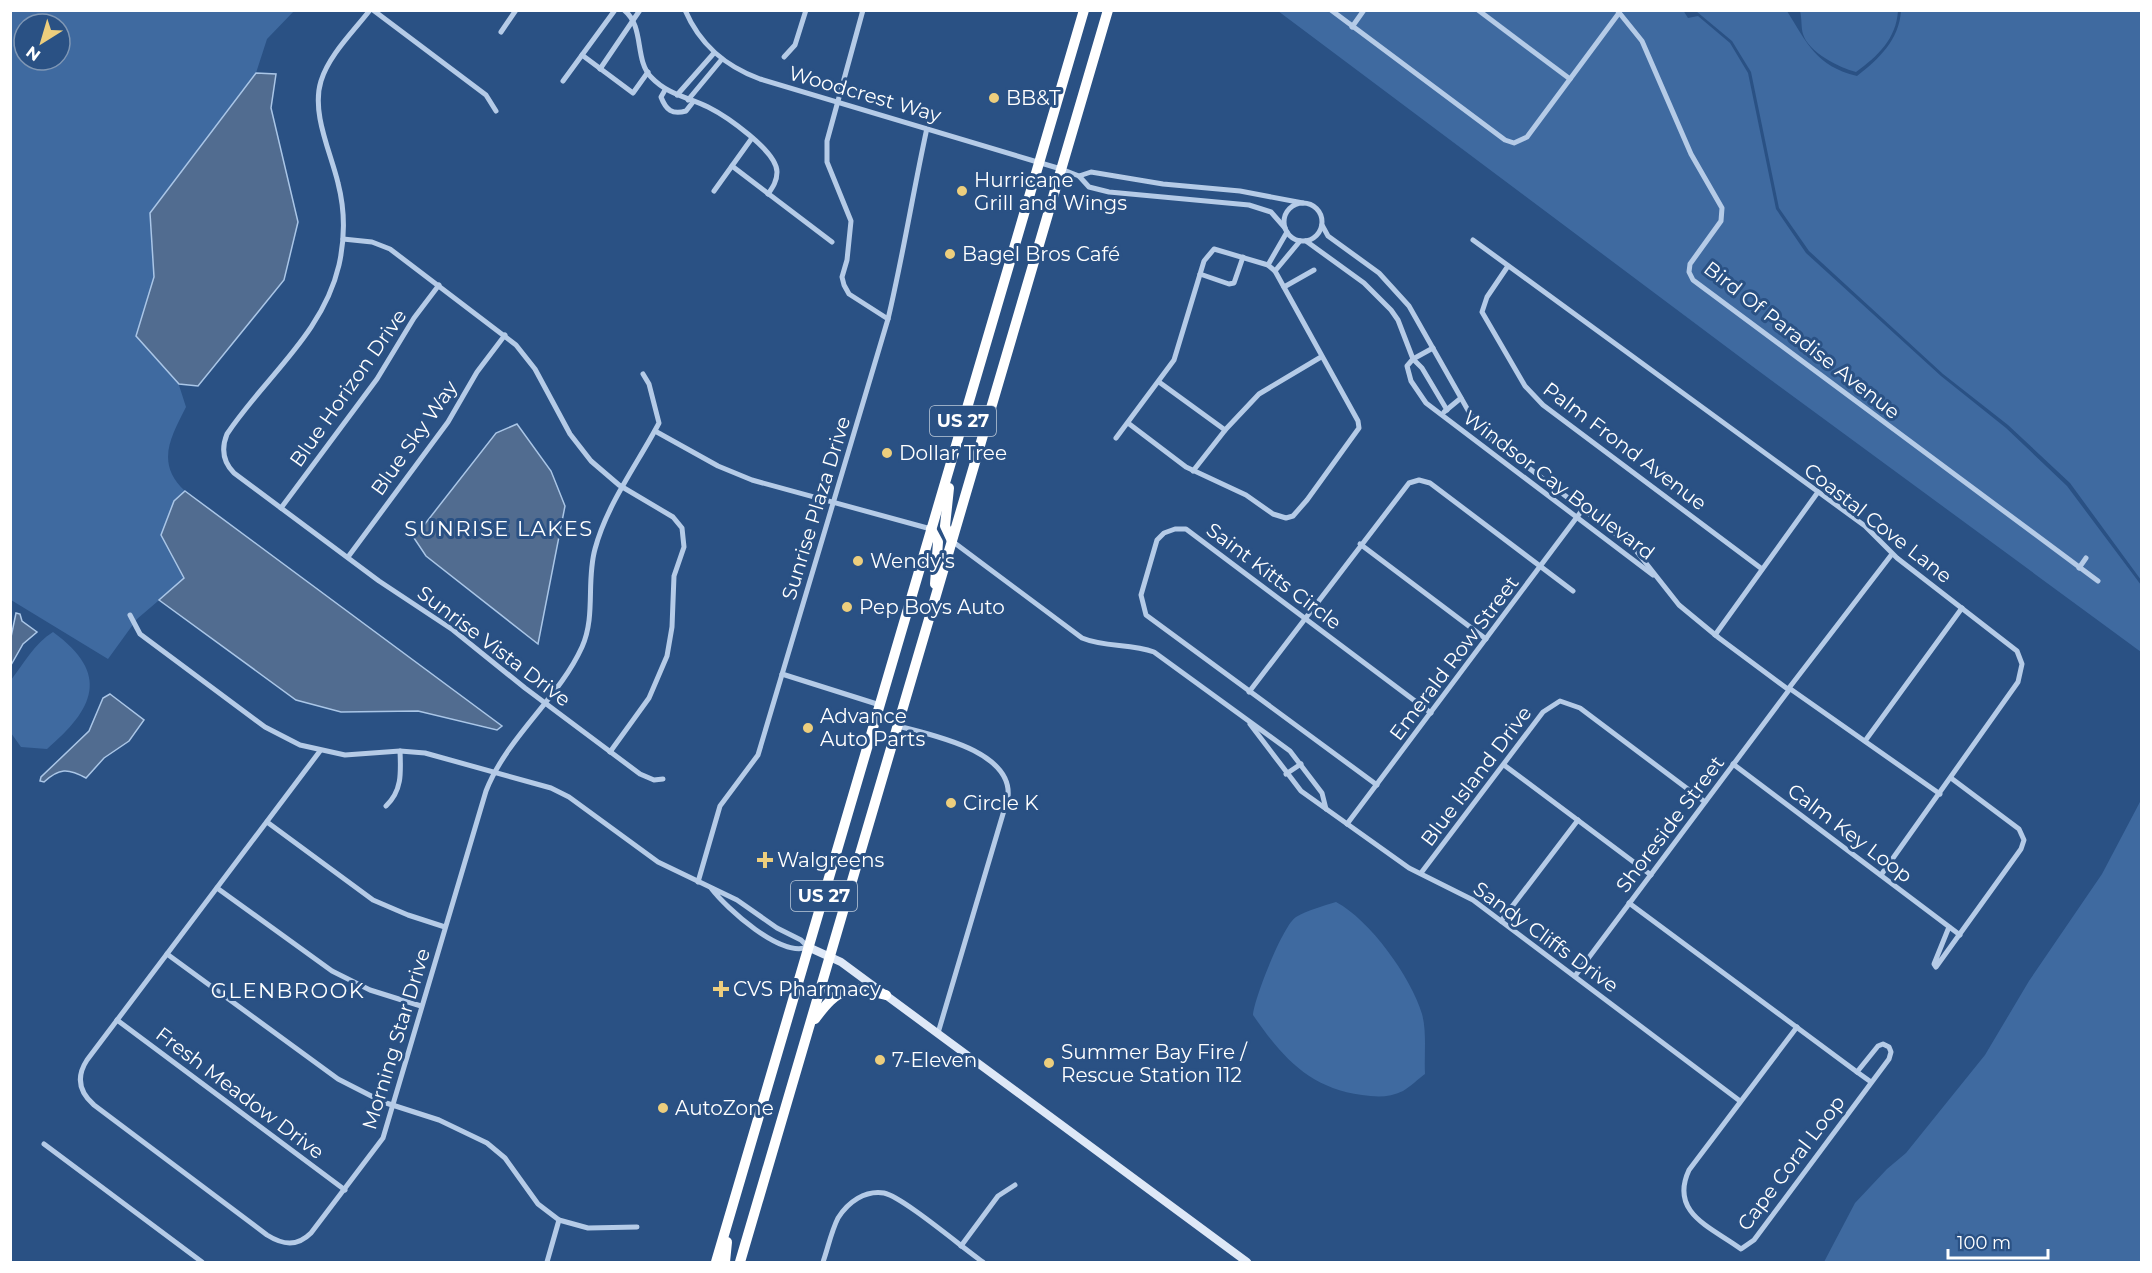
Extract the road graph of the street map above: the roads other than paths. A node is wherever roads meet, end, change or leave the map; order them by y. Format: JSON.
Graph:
{"nodes":[{"id":1,"x":371,"y":10,"type":"edge"},
{"id":2,"x":516,"y":10,"type":"edge"},
{"id":3,"x":615,"y":10,"type":"edge"},
{"id":4,"x":624,"y":10,"type":"edge"},
{"id":5,"x":640,"y":10,"type":"edge"},
{"id":6,"x":685,"y":10,"type":"edge"},
{"id":7,"x":806,"y":10,"type":"edge"},
{"id":8,"x":863,"y":10,"type":"edge"},
{"id":9,"x":1084,"y":10,"type":"edge"},
{"id":10,"x":1108,"y":10,"type":"edge"},
{"id":11,"x":1331,"y":10,"type":"edge"},
{"id":12,"x":1364,"y":10,"type":"edge"},
{"id":13,"x":1478,"y":10,"type":"edge"},
{"id":14,"x":1618,"y":12,"type":"edge"},
{"id":15,"x":633,"y":19,"type":"junction"},
{"id":16,"x":1352,"y":27,"type":"junction"},
{"id":17,"x":501,"y":32,"type":"dead end"},
{"id":18,"x":714,"y":53,"type":"junction"},
{"id":19,"x":582,"y":55,"type":"junction"},
{"id":20,"x":784,"y":57,"type":"dead end"},
{"id":21,"x":722,"y":59,"type":"junction"},
{"id":22,"x":600,"y":69,"type":"junction"},
{"id":23,"x":648,"y":72,"type":"junction"},
{"id":24,"x":1570,"y":79,"type":"junction"},
{"id":25,"x":563,"y":81,"type":"dead end"},
{"id":26,"x":665,"y":90,"type":"junction"},
{"id":27,"x":677,"y":95,"type":"junction"},
{"id":28,"x":691,"y":101,"type":"junction"},
{"id":29,"x":837,"y":101,"type":"junction"},
{"id":30,"x":496,"y":111,"type":"dead end"},
{"id":31,"x":927,"y":128,"type":"junction"},
{"id":32,"x":752,"y":138,"type":"junction"},
{"id":33,"x":1040,"y":162,"type":"junction"},
{"id":34,"x":732,"y":166,"type":"junction"},
{"id":35,"x":1061,"y":170,"type":"junction"},
{"id":36,"x":1079,"y":176,"type":"junction"},
{"id":37,"x":1192,"y":186,"type":"junction"},
{"id":38,"x":714,"y":191,"type":"dead end"},
{"id":39,"x":768,"y":194,"type":"junction"},
{"id":40,"x":1191,"y":199,"type":"junction"},
{"id":41,"x":1303,"y":203,"type":"junction"},
{"id":42,"x":1322,"y":225,"type":"junction"},
{"id":43,"x":1286,"y":230,"type":"junction"},
{"id":44,"x":343,"y":239,"type":"junction"},
{"id":45,"x":1473,"y":240,"type":"dead end"},
{"id":46,"x":1303,"y":241,"type":"junction"},
{"id":47,"x":832,"y":242,"type":"dead end"},
{"id":48,"x":1243,"y":257,"type":"junction"},
{"id":49,"x":1268,"y":265,"type":"junction"},
{"id":50,"x":1508,"y":266,"type":"junction"},
{"id":51,"x":1275,"y":270,"type":"junction"},
{"id":52,"x":1314,"y":270,"type":"dead end"},
{"id":53,"x":1200,"y":274,"type":"junction"},
{"id":54,"x":439,"y":285,"type":"junction"},
{"id":55,"x":1284,"y":287,"type":"junction"},
{"id":56,"x":888,"y":319,"type":"junction"},
{"id":57,"x":505,"y":335,"type":"junction"},
{"id":58,"x":1433,"y":348,"type":"junction"},
{"id":59,"x":1321,"y":357,"type":"junction"},
{"id":60,"x":1413,"y":359,"type":"junction"},
{"id":61,"x":643,"y":374,"type":"dead end"},
{"id":62,"x":1159,"y":382,"type":"junction"},
{"id":63,"x":1461,"y":398,"type":"junction"},
{"id":64,"x":1447,"y":410,"type":"junction"},
{"id":65,"x":1441,"y":415,"type":"junction"},
{"id":66,"x":1128,"y":423,"type":"junction"},
{"id":67,"x":1225,"y":430,"type":"junction"},
{"id":68,"x":655,"y":431,"type":"junction"},
{"id":69,"x":1116,"y":438,"type":"dead end"},
{"id":70,"x":951,"y":464,"type":"junction"},
{"id":71,"x":1193,"y":471,"type":"junction"},
{"id":72,"x":624,"y":488,"type":"junction"},
{"id":73,"x":1818,"y":492,"type":"junction"},
{"id":74,"x":834,"y":502,"type":"junction"},
{"id":75,"x":281,"y":508,"type":"junction"},
{"id":76,"x":1583,"y":509,"type":"junction"},
{"id":77,"x":1576,"y":519,"type":"junction"},
{"id":78,"x":931,"y":529,"type":"junction"},
{"id":79,"x":952,"y":541,"type":"junction"},
{"id":80,"x":1360,"y":544,"type":"junction"},
{"id":81,"x":1892,"y":554,"type":"junction"},
{"id":82,"x":348,"y":557,"type":"junction"},
{"id":83,"x":2086,"y":558,"type":"dead end"},
{"id":84,"x":1541,"y":567,"type":"junction"},
{"id":85,"x":2079,"y":568,"type":"junction"},
{"id":86,"x":1762,"y":569,"type":"junction"},
{"id":87,"x":1659,"y":579,"type":"junction"},
{"id":88,"x":2097,"y":581,"type":"dead end"},
{"id":89,"x":1573,"y":591,"type":"dead end"},
{"id":90,"x":934,"y":604,"type":"junction"},
{"id":91,"x":1962,"y":608,"type":"junction"},
{"id":92,"x":130,"y":615,"type":"dead end"},
{"id":93,"x":1305,"y":617,"type":"junction"},
{"id":94,"x":1715,"y":635,"type":"junction"},
{"id":95,"x":1486,"y":639,"type":"junction"},
{"id":96,"x":782,"y":674,"type":"junction"},
{"id":97,"x":1789,"y":689,"type":"junction"},
{"id":98,"x":1249,"y":692,"type":"junction"},
{"id":99,"x":543,"y":703,"type":"junction"},
{"id":100,"x":879,"y":705,"type":"junction"},
{"id":101,"x":1431,"y":713,"type":"junction"},
{"id":102,"x":1250,"y":724,"type":"junction"},
{"id":103,"x":898,"y":726,"type":"junction"},
{"id":104,"x":1865,"y":741,"type":"junction"},
{"id":105,"x":320,"y":751,"type":"junction"},
{"id":106,"x":400,"y":751,"type":"junction"},
{"id":107,"x":610,"y":752,"type":"junction"},
{"id":108,"x":1300,"y":764,"type":"junction"},
{"id":109,"x":1733,"y":764,"type":"junction"},
{"id":110,"x":1504,"y":765,"type":"junction"},
{"id":111,"x":494,"y":772,"type":"junction"},
{"id":112,"x":1286,"y":774,"type":"junction"},
{"id":113,"x":1951,"y":778,"type":"junction"},
{"id":114,"x":663,"y":779,"type":"dead end"},
{"id":115,"x":1377,"y":785,"type":"junction"},
{"id":116,"x":1940,"y":794,"type":"junction"},
{"id":117,"x":1705,"y":802,"type":"junction"},
{"id":118,"x":386,"y":806,"type":"dead end"},
{"id":119,"x":1326,"y":809,"type":"junction"},
{"id":120,"x":1578,"y":820,"type":"junction"},
{"id":121,"x":267,"y":822,"type":"junction"},
{"id":122,"x":1347,"y":824,"type":"junction"},
{"id":123,"x":1420,"y":873,"type":"junction"},
{"id":124,"x":1651,"y":874,"type":"junction"},
{"id":125,"x":1881,"y":875,"type":"junction"},
{"id":126,"x":698,"y":882,"type":"junction"},
{"id":127,"x":217,"y":888,"type":"junction"},
{"id":128,"x":711,"y":888,"type":"junction"},
{"id":129,"x":1629,"y":903,"type":"junction"},
{"id":130,"x":1501,"y":921,"type":"junction"},
{"id":131,"x":445,"y":927,"type":"junction"},
{"id":132,"x":1949,"y":927,"type":"junction"},
{"id":133,"x":1960,"y":935,"type":"junction"},
{"id":134,"x":808,"y":947,"type":"junction"},
{"id":135,"x":167,"y":954,"type":"junction"},
{"id":136,"x":830,"y":956,"type":"junction"},
{"id":137,"x":1575,"y":976,"type":"junction"},
{"id":138,"x":886,"y":995,"type":"junction"},
{"id":139,"x":422,"y":1006,"type":"junction"},
{"id":140,"x":117,"y":1020,"type":"junction"},
{"id":141,"x":810,"y":1027,"type":"junction"},
{"id":142,"x":1797,"y":1027,"type":"junction"},
{"id":143,"x":938,"y":1033,"type":"junction"},
{"id":144,"x":1857,"y":1072,"type":"junction"},
{"id":145,"x":1871,"y":1082,"type":"junction"},
{"id":146,"x":80,"y":1085,"type":"junction"},
{"id":147,"x":72,"y":1086,"type":"dead end"},
{"id":148,"x":1740,"y":1101,"type":"junction"},
{"id":149,"x":393,"y":1106,"type":"junction"},
{"id":150,"x":44,"y":1144,"type":"dead end"},
{"id":151,"x":1015,"y":1185,"type":"dead end"},
{"id":152,"x":345,"y":1190,"type":"junction"},
{"id":153,"x":559,"y":1220,"type":"junction"},
{"id":154,"x":729,"y":1221,"type":"junction"},
{"id":155,"x":637,"y":1227,"type":"dead end"},
{"id":156,"x":296,"y":1243,"type":"junction"},
{"id":157,"x":961,"y":1246,"type":"junction"},
{"id":158,"x":298,"y":1252,"type":"dead end"},
{"id":159,"x":202,"y":1263,"type":"edge"},
{"id":160,"x":547,"y":1263,"type":"edge"},
{"id":161,"x":716,"y":1263,"type":"edge"},
{"id":162,"x":725,"y":1263,"type":"edge"},
{"id":163,"x":740,"y":1263,"type":"edge"},
{"id":164,"x":823,"y":1263,"type":"edge"},
{"id":165,"x":983,"y":1263,"type":"edge"},
{"id":166,"x":1247,"y":1263,"type":"edge"}],
"edges":[{"from":1,"to":30,"type":"street"},
{"from":1,"to":44,"type":"street"},
{"from":2,"to":17,"type":"street"},
{"from":3,"to":19,"type":"street"},
{"from":4,"to":15,"type":"street"},
{"from":5,"to":15,"type":"street"},
{"from":6,"to":18,"type":"street","name":"Woodcrest Way"},
{"from":7,"to":20,"type":"street"},
{"from":8,"to":29,"type":"street"},
{"from":9,"to":33,"type":"highway","number":"US 27"},
{"from":10,"to":35,"type":"highway","number":"US 27"},
{"from":11,"to":16,"type":"street"},
{"from":12,"to":16,"type":"street"},
{"from":13,"to":24,"type":"street"},
{"from":14,"to":24,"type":"street"},
{"from":14,"to":85,"type":"street","name":"Bird Of Paradise Avenue"},
{"from":15,"to":22,"type":"street"},
{"from":15,"to":23,"type":"street"},
{"from":16,"to":24,"type":"street"},
{"from":18,"to":21,"type":"street","name":"Woodcrest Way"},
{"from":18,"to":27,"type":"street"},
{"from":19,"to":22,"type":"street"},
{"from":19,"to":25,"type":"street"},
{"from":21,"to":28,"type":"street"},
{"from":21,"to":29,"type":"street","name":"Woodcrest Way"},
{"from":22,"to":23,"type":"street"},
{"from":23,"to":26,"type":"street"},
{"from":26,"to":27,"type":"street"},
{"from":26,"to":28,"type":"street"},
{"from":27,"to":28,"type":"street"},
{"from":28,"to":32,"type":"street"},
{"from":29,"to":31,"type":"street","name":"Woodcrest Way"},
{"from":29,"to":56,"type":"street"},
{"from":31,"to":33,"type":"street","name":"Woodcrest Way"},
{"from":31,"to":56,"type":"street","name":"Sunrise Plaza Drive"},
{"from":32,"to":34,"type":"street"},
{"from":32,"to":39,"type":"street"},
{"from":33,"to":35,"type":"street","name":"Woodcrest Way"},
{"from":33,"to":70,"type":"highway","number":"US 27"},
{"from":34,"to":38,"type":"street"},
{"from":34,"to":39,"type":"street"},
{"from":35,"to":36,"type":"street","name":"Windsor Cay Boulevard"},
{"from":35,"to":79,"type":"highway","number":"US 27"},
{"from":36,"to":37,"type":"street","name":"Windsor Cay Boulevard"},
{"from":36,"to":40,"type":"street","name":"Windsor Cay Boulevard"},
{"from":37,"to":40,"type":"street"},
{"from":37,"to":41,"type":"street","name":"Windsor Cay Boulevard"},
{"from":39,"to":47,"type":"street"},
{"from":40,"to":43,"type":"street","name":"Windsor Cay Boulevard"},
{"from":41,"to":42,"type":"street","name":"Windsor Cay Boulevard"},
{"from":41,"to":43,"type":"street"},
{"from":42,"to":46,"type":"street"},
{"from":42,"to":58,"type":"street","name":"Windsor Cay Boulevard"},
{"from":43,"to":46,"type":"street","name":"Windsor Cay Boulevard"},
{"from":43,"to":49,"type":"street"},
{"from":44,"to":54,"type":"street"},
{"from":44,"to":75,"type":"street","name":"Sunrise Vista Drive"},
{"from":45,"to":50,"type":"street","name":"Coastal Cove Lane"},
{"from":46,"to":51,"type":"street"},
{"from":46,"to":60,"type":"street","name":"Windsor Cay Boulevard"},
{"from":48,"to":49,"type":"street"},
{"from":48,"to":53,"type":"street"},
{"from":48,"to":53,"type":"street"},
{"from":49,"to":51,"type":"street"},
{"from":50,"to":73,"type":"street","name":"Coastal Cove Lane"},
{"from":50,"to":86,"type":"street","name":"Palm Frond Avenue"},
{"from":51,"to":55,"type":"street"},
{"from":52,"to":55,"type":"street"},
{"from":53,"to":62,"type":"street"},
{"from":54,"to":57,"type":"street"},
{"from":54,"to":75,"type":"street","name":"Blue Horizon Drive"},
{"from":55,"to":59,"type":"street"},
{"from":56,"to":74,"type":"street","name":"Sunrise Plaza Drive"},
{"from":57,"to":72,"type":"street"},
{"from":57,"to":82,"type":"street","name":"Blue Sky Way"},
{"from":58,"to":60,"type":"street"},
{"from":58,"to":63,"type":"street","name":"Windsor Cay Boulevard"},
{"from":59,"to":67,"type":"street"},
{"from":59,"to":71,"type":"street"},
{"from":60,"to":64,"type":"street","name":"Windsor Cay Boulevard"},
{"from":60,"to":65,"type":"street","name":"Windsor Cay Boulevard"},
{"from":61,"to":68,"type":"street"},
{"from":62,"to":66,"type":"street"},
{"from":62,"to":67,"type":"street"},
{"from":63,"to":64,"type":"street","name":"Windsor Cay Boulevard"},
{"from":63,"to":76,"type":"street","name":"Windsor Cay Boulevard"},
{"from":64,"to":65,"type":"street","name":"Windsor Cay Boulevard"},
{"from":65,"to":77,"type":"street","name":"Windsor Cay Boulevard"},
{"from":66,"to":69,"type":"street"},
{"from":66,"to":71,"type":"street"},
{"from":67,"to":71,"type":"street"},
{"from":68,"to":72,"type":"street","name":"Morning Star Drive"},
{"from":68,"to":74,"type":"street"},
{"from":70,"to":78,"type":"highway","number":"US 27"},
{"from":70,"to":79,"type":"highway"},
{"from":72,"to":99,"type":"street","name":"Morning Star Drive"},
{"from":72,"to":107,"type":"street"},
{"from":73,"to":81,"type":"street","name":"Coastal Cove Lane"},
{"from":73,"to":86,"type":"street"},
{"from":74,"to":78,"type":"street"},
{"from":74,"to":96,"type":"street","name":"Sunrise Plaza Drive"},
{"from":75,"to":82,"type":"street","name":"Sunrise Vista Drive"},
{"from":76,"to":77,"type":"street","name":"Emerald Row Street"},
{"from":76,"to":87,"type":"street","name":"Windsor Cay Boulevard"},
{"from":77,"to":84,"type":"street","name":"Emerald Row Street"},
{"from":77,"to":87,"type":"street","name":"Windsor Cay Boulevard"},
{"from":78,"to":90,"type":"highway"},
{"from":78,"to":100,"type":"highway","number":"US 27"},
{"from":79,"to":90,"type":"highway","number":"US 27"},
{"from":79,"to":102,"type":"street","name":"Sandy Cliffs Drive"},
{"from":80,"to":84,"type":"street"},
{"from":80,"to":93,"type":"street"},
{"from":80,"to":95,"type":"street"},
{"from":81,"to":91,"type":"street","name":"Coastal Cove Lane"},
{"from":81,"to":97,"type":"street","name":"Shoreside Street"},
{"from":82,"to":99,"type":"street","name":"Sunrise Vista Drive"},
{"from":83,"to":85,"type":"street"},
{"from":84,"to":89,"type":"street"},
{"from":84,"to":95,"type":"street","name":"Emerald Row Street"},
{"from":85,"to":88,"type":"street","name":"Bird Of Paradise Avenue"},
{"from":86,"to":94,"type":"street"},
{"from":87,"to":94,"type":"street","name":"Windsor Cay Boulevard"},
{"from":90,"to":103,"type":"highway","number":"US 27"},
{"from":91,"to":104,"type":"street"},
{"from":91,"to":113,"type":"street","name":"Coastal Cove Lane"},
{"from":92,"to":105,"type":"street"},
{"from":93,"to":98,"type":"street"},
{"from":93,"to":98,"type":"street","name":"Saint Kitts Circle"},
{"from":93,"to":101,"type":"street","name":"Saint Kitts Circle"},
{"from":94,"to":97,"type":"street","name":"Windsor Cay Boulevard"},
{"from":95,"to":101,"type":"street","name":"Emerald Row Street"},
{"from":96,"to":100,"type":"street"},
{"from":96,"to":126,"type":"street","name":"Sunrise Plaza Drive"},
{"from":97,"to":104,"type":"street","name":"Windsor Cay Boulevard"},
{"from":97,"to":109,"type":"street","name":"Shoreside Street"},
{"from":98,"to":115,"type":"street","name":"Saint Kitts Circle"},
{"from":99,"to":107,"type":"street","name":"Sunrise Vista Drive"},
{"from":99,"to":111,"type":"street","name":"Morning Star Drive"},
{"from":100,"to":134,"type":"highway","number":"US 27"},
{"from":101,"to":115,"type":"street","name":"Emerald Row Street"},
{"from":102,"to":108,"type":"street","name":"Sandy Cliffs Drive"},
{"from":102,"to":112,"type":"street","name":"Sandy Cliffs Drive"},
{"from":103,"to":136,"type":"highway","number":"US 27"},
{"from":103,"to":143,"type":"street"},
{"from":104,"to":116,"type":"street","name":"Windsor Cay Boulevard"},
{"from":105,"to":106,"type":"street"},
{"from":105,"to":121,"type":"street"},
{"from":106,"to":111,"type":"street"},
{"from":106,"to":118,"type":"street"},
{"from":107,"to":114,"type":"street","name":"Sunrise Vista Drive"},
{"from":108,"to":112,"type":"street"},
{"from":108,"to":119,"type":"street","name":"Sandy Cliffs Drive"},
{"from":109,"to":117,"type":"street","name":"Shoreside Street"},
{"from":109,"to":125,"type":"street","name":"Calm Key Loop"},
{"from":110,"to":117,"type":"street","name":"Blue Island Drive"},
{"from":110,"to":120,"type":"street"},
{"from":110,"to":123,"type":"street","name":"Blue Island Drive"},
{"from":111,"to":126,"type":"street"},
{"from":111,"to":131,"type":"street","name":"Morning Star Drive"},
{"from":112,"to":119,"type":"street","name":"Sandy Cliffs Drive"},
{"from":113,"to":116,"type":"street","name":"Coastal Cove Lane"},
{"from":113,"to":133,"type":"street"},
{"from":115,"to":122,"type":"street","name":"Emerald Row Street"},
{"from":116,"to":125,"type":"street","name":"Coastal Cove Lane"},
{"from":117,"to":124,"type":"street","name":"Shoreside Street"},
{"from":119,"to":122,"type":"street","name":"Sandy Cliffs Drive"},
{"from":120,"to":124,"type":"street"},
{"from":120,"to":130,"type":"street"},
{"from":121,"to":127,"type":"street"},
{"from":121,"to":131,"type":"street"},
{"from":122,"to":123,"type":"street","name":"Sandy Cliffs Drive"},
{"from":123,"to":130,"type":"street","name":"Sandy Cliffs Drive"},
{"from":124,"to":129,"type":"street","name":"Shoreside Street"},
{"from":125,"to":132,"type":"street","name":"Calm Key Loop"},
{"from":126,"to":128,"type":"street"},
{"from":127,"to":135,"type":"street"},
{"from":127,"to":139,"type":"street"},
{"from":128,"to":134,"type":"street"},
{"from":128,"to":134,"type":"street"},
{"from":129,"to":137,"type":"street","name":"Shoreside Street"},
{"from":129,"to":142,"type":"street"},
{"from":130,"to":137,"type":"street","name":"Sandy Cliffs Drive"},
{"from":131,"to":139,"type":"street","name":"Morning Star Drive"},
{"from":132,"to":133,"type":"street","name":"Calm Key Loop"},
{"from":132,"to":133,"type":"street"},
{"from":134,"to":136,"type":"main road"},
{"from":134,"to":154,"type":"highway","number":"US 27"},
{"from":135,"to":140,"type":"street"},
{"from":135,"to":149,"type":"street"},
{"from":136,"to":138,"type":"main road"},
{"from":136,"to":141,"type":"highway","number":"US 27"},
{"from":137,"to":148,"type":"street","name":"Sandy Cliffs Drive"},
{"from":138,"to":141,"type":"highway"},
{"from":138,"to":143,"type":"main road"},
{"from":139,"to":149,"type":"street","name":"Morning Star Drive"},
{"from":140,"to":146,"type":"street"},
{"from":140,"to":152,"type":"street","name":"Fresh Meadow Drive"},
{"from":141,"to":163,"type":"highway","number":"US 27"},
{"from":142,"to":144,"type":"street"},
{"from":142,"to":148,"type":"street"},
{"from":143,"to":166,"type":"main road"},
{"from":144,"to":145,"type":"street"},
{"from":144,"to":145,"type":"street","name":"Cape Coral Loop"},
{"from":145,"to":148,"type":"street","name":"Cape Coral Loop"},
{"from":146,"to":147,"type":"street"},
{"from":146,"to":156,"type":"street"},
{"from":149,"to":152,"type":"street","name":"Morning Star Drive"},
{"from":149,"to":153,"type":"street"},
{"from":150,"to":159,"type":"street"},
{"from":151,"to":157,"type":"street"},
{"from":152,"to":156,"type":"street","name":"Morning Star Drive"},
{"from":153,"to":155,"type":"street"},
{"from":153,"to":160,"type":"street"},
{"from":154,"to":161,"type":"highway","number":"US 27"},
{"from":154,"to":162,"type":"highway"},
{"from":156,"to":158,"type":"street"},
{"from":157,"to":164,"type":"street"},
{"from":157,"to":165,"type":"street"}]}
